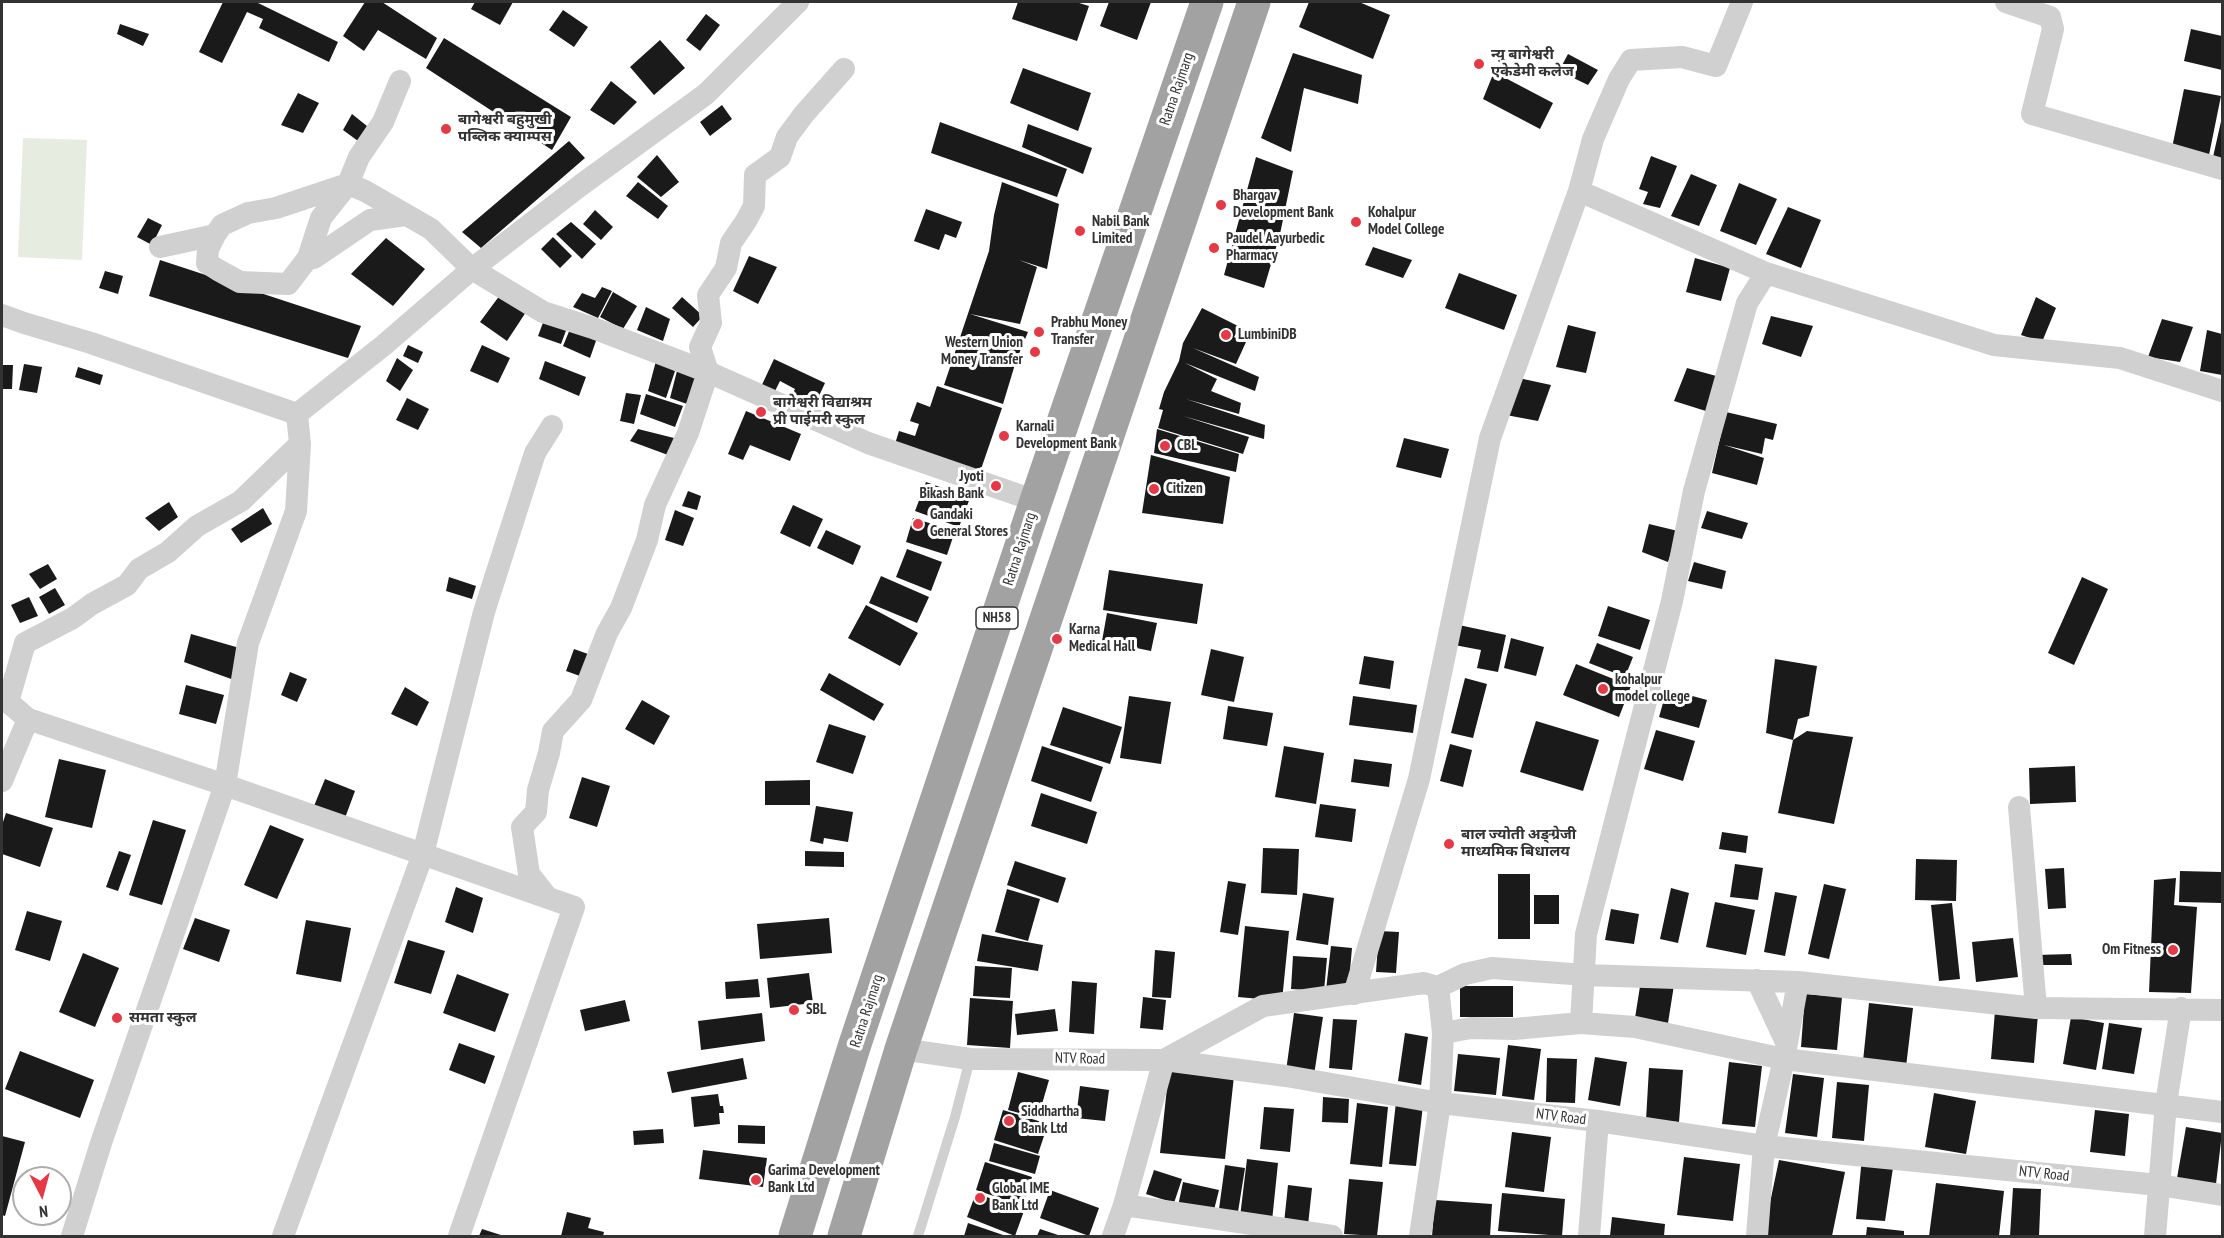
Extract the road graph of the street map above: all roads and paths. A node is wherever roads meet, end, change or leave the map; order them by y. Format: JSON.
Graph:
{"nodes":[{"id":1,"x":798,"y":2,"type":"edge"},
{"id":2,"x":1207,"y":2,"type":"edge"},
{"id":3,"x":1254,"y":2,"type":"edge"},
{"id":4,"x":1742,"y":2,"type":"edge"},
{"id":5,"x":2006,"y":2,"type":"edge"},
{"id":6,"x":844,"y":69,"type":"dead end"},
{"id":7,"x":400,"y":81,"type":"dead end"},
{"id":8,"x":2223,"y":169,"type":"edge"},
{"id":9,"x":348,"y":184,"type":"junction"},
{"id":10,"x":1580,"y":191,"type":"junction"},
{"id":11,"x":406,"y":215,"type":"junction"},
{"id":12,"x":215,"y":235,"type":"junction"},
{"id":13,"x":160,"y":246,"type":"dead end"},
{"id":14,"x":308,"y":258,"type":"junction"},
{"id":15,"x":472,"y":269,"type":"junction"},
{"id":16,"x":1766,"y":273,"type":"junction"},
{"id":17,"x":4,"y":318,"type":"edge"},
{"id":18,"x":708,"y":372,"type":"junction"},
{"id":19,"x":2223,"y":391,"type":"edge"},
{"id":20,"x":297,"y":414,"type":"junction"},
{"id":21,"x":552,"y":426,"type":"dead end"},
{"id":22,"x":300,"y":444,"type":"junction"},
{"id":23,"x":1036,"y":501,"type":"junction"},
{"id":24,"x":4,"y":701,"type":"edge"},
{"id":25,"x":28,"y":718,"type":"junction"},
{"id":26,"x":2,"y":781,"type":"edge"},
{"id":27,"x":225,"y":785,"type":"junction"},
{"id":28,"x":2019,"y":807,"type":"dead end"},
{"id":29,"x":423,"y":854,"type":"junction"},
{"id":30,"x":548,"y":898,"type":"junction"},
{"id":31,"x":1585,"y":975,"type":"junction"},
{"id":32,"x":1757,"y":980,"type":"junction"},
{"id":33,"x":1798,"y":982,"type":"junction"},
{"id":34,"x":1438,"y":987,"type":"junction"},
{"id":35,"x":1354,"y":994,"type":"junction"},
{"id":36,"x":2036,"y":1008,"type":"junction"},
{"id":37,"x":2181,"y":1008,"type":"junction"},
{"id":38,"x":2223,"y":1010,"type":"edge"},
{"id":39,"x":1581,"y":1023,"type":"junction"},
{"id":40,"x":1443,"y":1033,"type":"junction"},
{"id":41,"x":901,"y":1049,"type":"junction"},
{"id":42,"x":1785,"y":1051,"type":"junction"},
{"id":43,"x":969,"y":1059,"type":"junction"},
{"id":44,"x":1164,"y":1060,"type":"junction"},
{"id":45,"x":1440,"y":1103,"type":"junction"},
{"id":46,"x":2166,"y":1104,"type":"junction"},
{"id":47,"x":2223,"y":1112,"type":"edge"},
{"id":48,"x":1598,"y":1121,"type":"junction"},
{"id":49,"x":1764,"y":1146,"type":"junction"},
{"id":50,"x":2159,"y":1185,"type":"junction"},
{"id":51,"x":2223,"y":1195,"type":"edge"},
{"id":52,"x":1124,"y":1205,"type":"junction"},
{"id":53,"x":72,"y":1236,"type":"edge"},
{"id":54,"x":284,"y":1236,"type":"edge"},
{"id":55,"x":459,"y":1236,"type":"edge"},
{"id":56,"x":795,"y":1236,"type":"edge"},
{"id":57,"x":844,"y":1236,"type":"edge"},
{"id":58,"x":918,"y":1236,"type":"edge"},
{"id":59,"x":1113,"y":1236,"type":"edge"},
{"id":60,"x":1332,"y":1236,"type":"edge"},
{"id":61,"x":1420,"y":1236,"type":"edge"},
{"id":62,"x":1589,"y":1236,"type":"edge"},
{"id":63,"x":1757,"y":1236,"type":"edge"},
{"id":64,"x":2155,"y":1236,"type":"edge"}],
"edges":[{"from":1,"to":15,"type":"street"},
{"from":2,"to":23,"type":"highway","name":"Ratna Rajmarg","number":"NH58"},
{"from":3,"to":41,"type":"highway"},
{"from":4,"to":10,"type":"street"},
{"from":5,"to":8,"type":"street"},
{"from":6,"to":18,"type":"street"},
{"from":7,"to":9,"type":"street"},
{"from":9,"to":11,"type":"street"},
{"from":9,"to":12,"type":"street"},
{"from":9,"to":14,"type":"street"},
{"from":10,"to":16,"type":"street"},
{"from":10,"to":35,"type":"street"},
{"from":11,"to":14,"type":"street"},
{"from":11,"to":15,"type":"street"},
{"from":12,"to":13,"type":"street"},
{"from":12,"to":14,"type":"street"},
{"from":15,"to":18,"type":"street"},
{"from":15,"to":20,"type":"street"},
{"from":16,"to":19,"type":"street"},
{"from":16,"to":31,"type":"street"},
{"from":17,"to":20,"type":"street"},
{"from":18,"to":23,"type":"street"},
{"from":18,"to":30,"type":"street"},
{"from":20,"to":22,"type":"street"},
{"from":21,"to":29,"type":"street"},
{"from":22,"to":24,"type":"street"},
{"from":22,"to":27,"type":"street"},
{"from":23,"to":56,"type":"highway","name":"Ratna Rajmarg","number":"NH58"},
{"from":24,"to":25,"type":"street"},
{"from":25,"to":26,"type":"street"},
{"from":25,"to":27,"type":"street"},
{"from":27,"to":29,"type":"street"},
{"from":27,"to":53,"type":"street"},
{"from":28,"to":36,"type":"street"},
{"from":29,"to":30,"type":"street"},
{"from":29,"to":54,"type":"street"},
{"from":30,"to":55,"type":"street"},
{"from":31,"to":32,"type":"street"},
{"from":31,"to":34,"type":"street"},
{"from":31,"to":39,"type":"street"},
{"from":32,"to":33,"type":"street"},
{"from":32,"to":42,"type":"street"},
{"from":33,"to":36,"type":"street"},
{"from":33,"to":42,"type":"street"},
{"from":34,"to":35,"type":"street"},
{"from":34,"to":40,"type":"street"},
{"from":35,"to":44,"type":"street"},
{"from":36,"to":37,"type":"street"},
{"from":37,"to":38,"type":"street"},
{"from":37,"to":46,"type":"street"},
{"from":39,"to":40,"type":"street"},
{"from":39,"to":42,"type":"street"},
{"from":40,"to":45,"type":"street"},
{"from":41,"to":43,"type":"street","name":"NTV Road"},
{"from":41,"to":57,"type":"highway"},
{"from":42,"to":46,"type":"street"},
{"from":42,"to":49,"type":"street"},
{"from":43,"to":44,"type":"street","name":"NTV Road"},
{"from":43,"to":58,"type":"lane"},
{"from":44,"to":45,"type":"street","name":"NTV Road"},
{"from":44,"to":52,"type":"street"},
{"from":45,"to":48,"type":"street","name":"NTV Road"},
{"from":45,"to":61,"type":"street"},
{"from":46,"to":47,"type":"street"},
{"from":46,"to":50,"type":"street"},
{"from":48,"to":49,"type":"street","name":"NTV Road"},
{"from":48,"to":62,"type":"street"},
{"from":49,"to":50,"type":"street","name":"NTV Road"},
{"from":49,"to":63,"type":"street"},
{"from":50,"to":51,"type":"street","name":"NTV Road"},
{"from":50,"to":64,"type":"street"},
{"from":52,"to":59,"type":"street"},
{"from":52,"to":60,"type":"street"}]}
